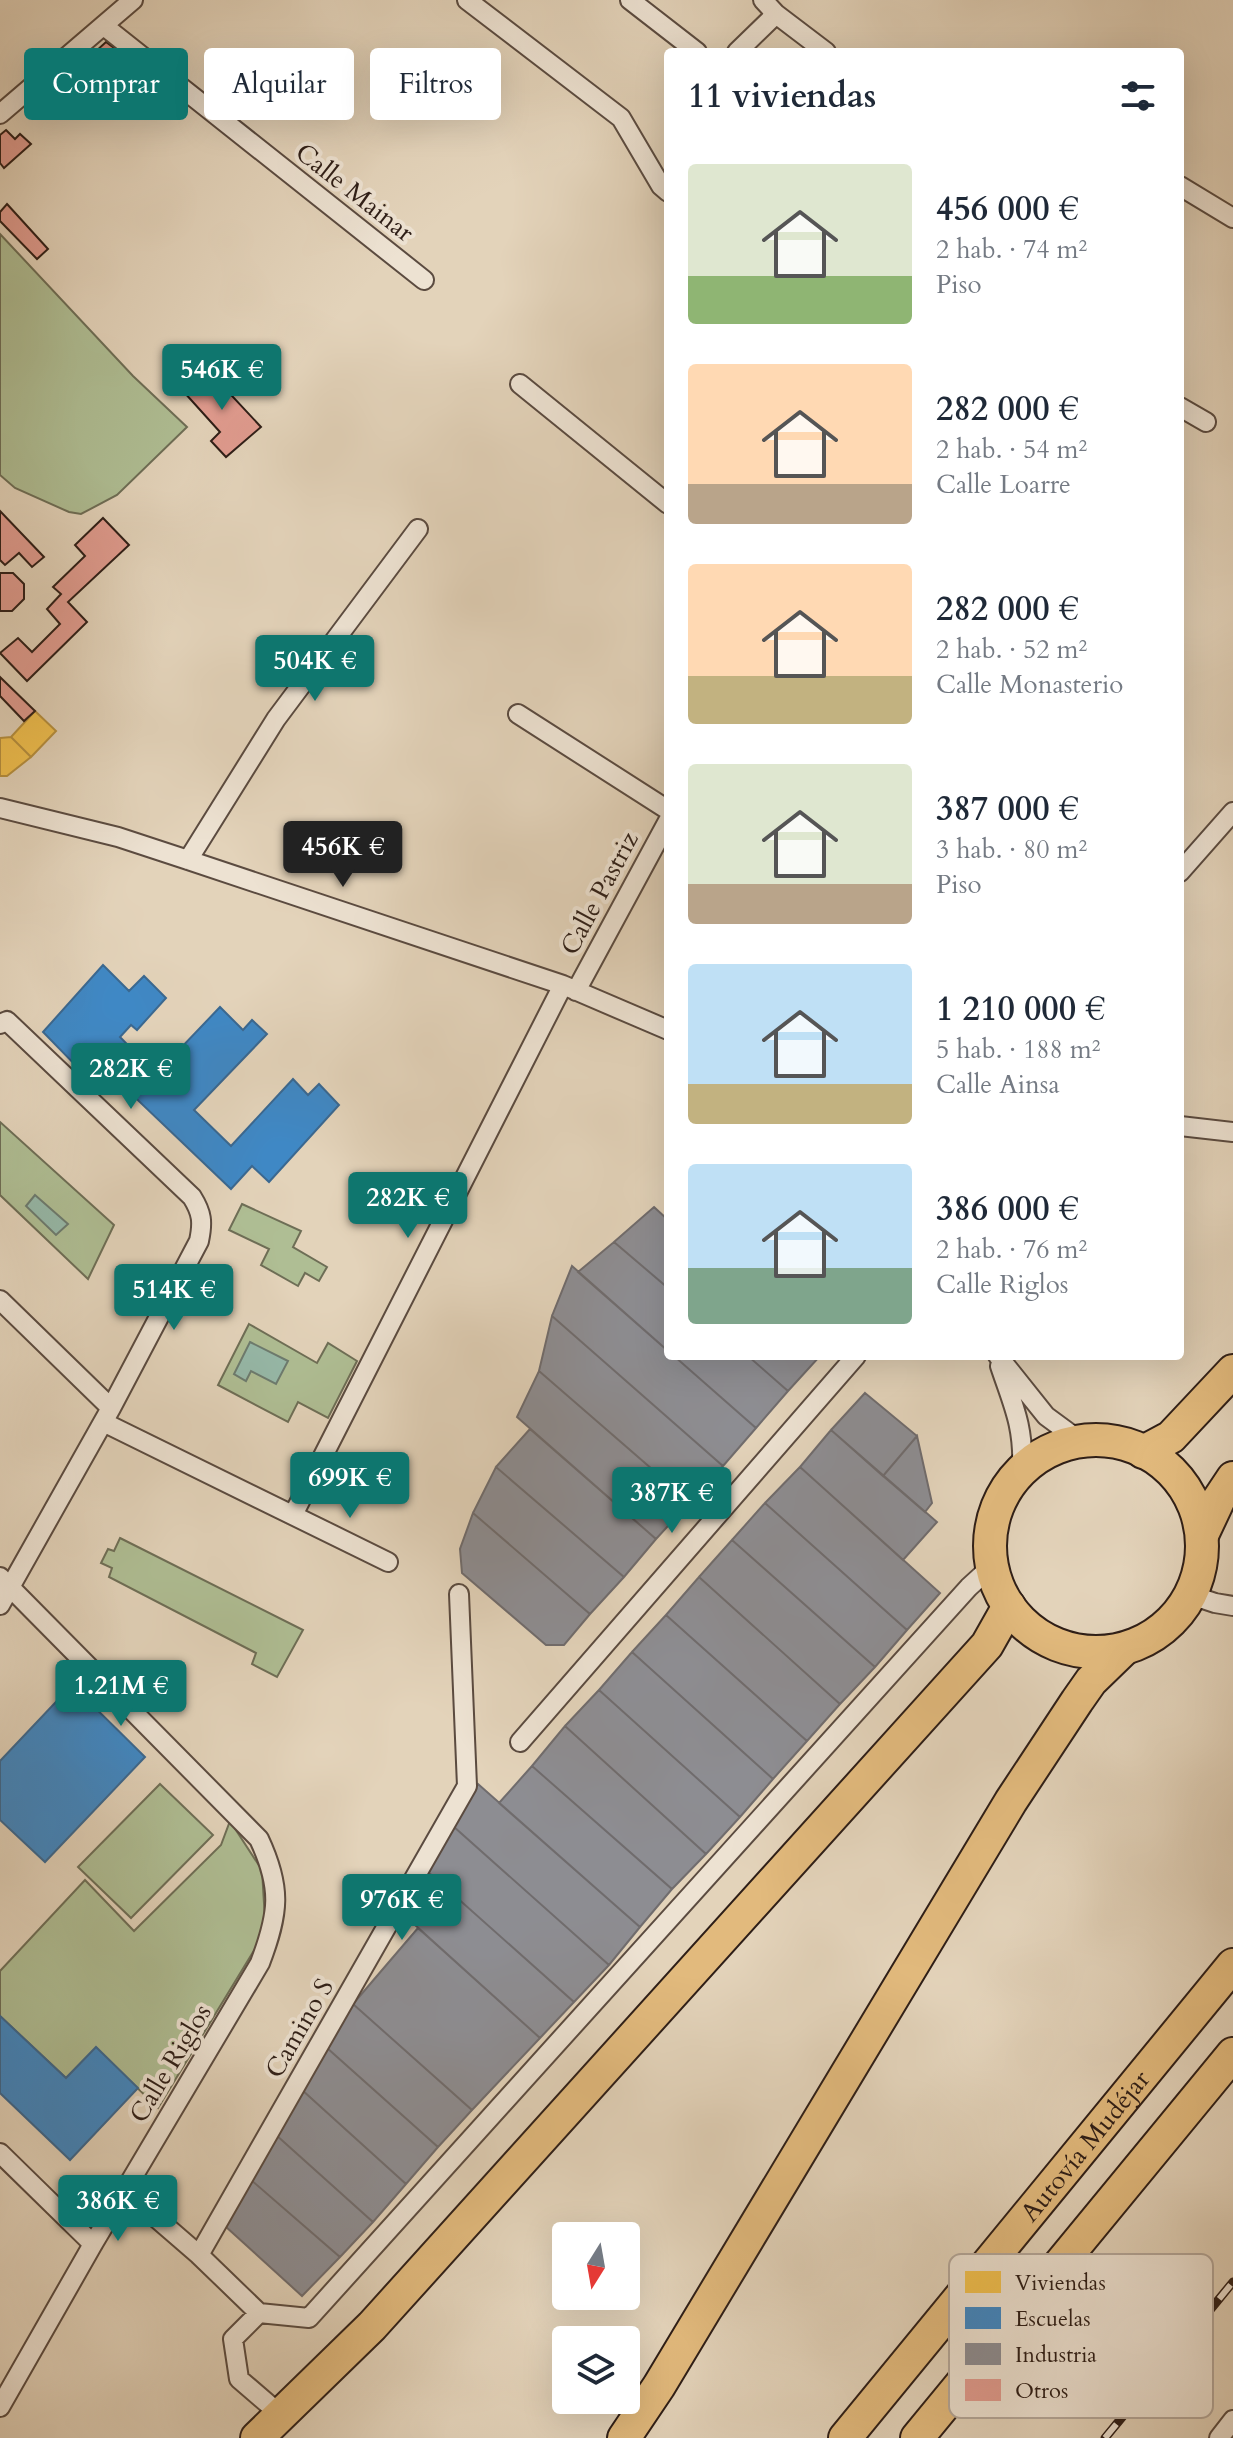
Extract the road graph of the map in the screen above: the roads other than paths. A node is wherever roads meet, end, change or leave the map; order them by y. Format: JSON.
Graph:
{"nodes":[{"id":1,"x":133,"y":0,"type":"edge"},
{"id":2,"x":467,"y":0,"type":"edge"},
{"id":3,"x":630,"y":0,"type":"edge"},
{"id":4,"x":770,"y":7,"type":"edge"},
{"id":5,"x":104,"y":26,"type":"junction"},
{"id":6,"x":692,"y":48,"type":"edge"},
{"id":7,"x":740,"y":48,"type":"edge"},
{"id":8,"x":821,"y":48,"type":"edge"},
{"id":9,"x":0,"y":114,"type":"edge"},
{"id":10,"x":1184,"y":188,"type":"edge"},
{"id":11,"x":664,"y":189,"type":"edge"},
{"id":12,"x":1233,"y":218,"type":"edge"},
{"id":13,"x":424,"y":280,"type":"dead end"},
{"id":14,"x":520,"y":384,"type":"dead end"},
{"id":15,"x":1184,"y":409,"type":"edge"},
{"id":16,"x":1206,"y":422,"type":"dead end"},
{"id":17,"x":664,"y":501,"type":"edge"},
{"id":18,"x":418,"y":529,"type":"dead end"},
{"id":19,"x":518,"y":714,"type":"dead end"},
{"id":20,"x":664,"y":807,"type":"edge"},
{"id":21,"x":0,"y":808,"type":"edge"},
{"id":22,"x":1233,"y":812,"type":"edge"},
{"id":23,"x":664,"y":828,"type":"edge"},
{"id":24,"x":188,"y":860,"type":"junction"},
{"id":25,"x":1184,"y":867,"type":"edge"},
{"id":26,"x":570,"y":988,"type":"junction"},
{"id":27,"x":4,"y":1022,"type":"edge"},
{"id":28,"x":664,"y":1028,"type":"edge"},
{"id":29,"x":1184,"y":1126,"type":"edge"},
{"id":30,"x":1233,"y":1132,"type":"edge"},
{"id":31,"x":0,"y":1300,"type":"edge"},
{"id":32,"x":853,"y":1360,"type":"edge"},
{"id":33,"x":998,"y":1360,"type":"edge"},
{"id":34,"x":1000,"y":1360,"type":"edge"},
{"id":35,"x":1233,"y":1371,"type":"edge"},
{"id":36,"x":107,"y":1415,"type":"junction"},
{"id":37,"x":1080,"y":1441,"type":"junction"},
{"id":38,"x":1143,"y":1452,"type":"junction"},
{"id":39,"x":1022,"y":1469,"type":"junction"},
{"id":40,"x":1233,"y":1478,"type":"edge"},
{"id":41,"x":293,"y":1515,"type":"junction"},
{"id":42,"x":1202,"y":1535,"type":"junction"},
{"id":43,"x":388,"y":1562,"type":"dead end"},
{"id":44,"x":992,"y":1566,"type":"junction"},
{"id":45,"x":5,"y":1581,"type":"edge"},
{"id":46,"x":459,"y":1594,"type":"dead end"},
{"id":47,"x":1191,"y":1595,"type":"junction"},
{"id":48,"x":0,"y":1605,"type":"edge"},
{"id":49,"x":1009,"y":1606,"type":"junction"},
{"id":50,"x":1233,"y":1606,"type":"edge"},
{"id":51,"x":1124,"y":1649,"type":"junction"},
{"id":52,"x":520,"y":1742,"type":"dead end"},
{"id":53,"x":1233,"y":1965,"type":"edge"},
{"id":54,"x":1233,"y":2054,"type":"edge"},
{"id":55,"x":0,"y":2153,"type":"edge"},
{"id":56,"x":125,"y":2191,"type":"junction"},
{"id":57,"x":93,"y":2244,"type":"junction"},
{"id":58,"x":996,"y":2254,"type":"edge"},
{"id":59,"x":1068,"y":2254,"type":"edge"},
{"id":60,"x":199,"y":2255,"type":"junction"},
{"id":61,"x":949,"y":2311,"type":"edge"},
{"id":62,"x":259,"y":2313,"type":"junction"},
{"id":63,"x":949,"y":2399,"type":"edge"},
{"id":64,"x":0,"y":2407,"type":"edge"},
{"id":65,"x":281,"y":2415,"type":"junction"},
{"id":66,"x":1233,"y":2420,"type":"edge"},
{"id":67,"x":257,"y":2438,"type":"edge"},
{"id":68,"x":624,"y":2438,"type":"edge"},
{"id":69,"x":845,"y":2438,"type":"edge"},
{"id":70,"x":917,"y":2438,"type":"edge"},
{"id":71,"x":1219,"y":2438,"type":"edge"}],
"edges":[{"from":1,"to":5,"type":"street"},
{"from":2,"to":11,"type":"street"},
{"from":3,"to":6,"type":"street"},
{"from":4,"to":7,"type":"street"},
{"from":4,"to":8,"type":"street"},
{"from":5,"to":9,"type":"street"},
{"from":5,"to":13,"type":"street","name":"Calle Mainar"},
{"from":10,"to":12,"type":"street"},
{"from":14,"to":17,"type":"street"},
{"from":15,"to":16,"type":"street"},
{"from":18,"to":24,"type":"street"},
{"from":19,"to":20,"type":"street"},
{"from":21,"to":24,"type":"street"},
{"from":22,"to":25,"type":"street"},
{"from":23,"to":26,"type":"street","name":"Calle Pastriz"},
{"from":24,"to":26,"type":"street"},
{"from":26,"to":28,"type":"street"},
{"from":26,"to":41,"type":"street","name":"Calle Pastriz"},
{"from":27,"to":36,"type":"street"},
{"from":29,"to":30,"type":"street"},
{"from":31,"to":36,"type":"street"},
{"from":32,"to":52,"type":"street"},
{"from":33,"to":39,"type":"street"},
{"from":34,"to":37,"type":"street"},
{"from":35,"to":38,"type":"highway"},
{"from":36,"to":41,"type":"street"},
{"from":36,"to":45,"type":"street"},
{"from":37,"to":38,"type":"highway"},
{"from":37,"to":39,"type":"highway"},
{"from":38,"to":42,"type":"highway"},
{"from":39,"to":44,"type":"highway"},
{"from":40,"to":42,"type":"highway"},
{"from":41,"to":43,"type":"street"},
{"from":42,"to":47,"type":"highway"},
{"from":44,"to":49,"type":"highway"},
{"from":44,"to":62,"type":"street"},
{"from":45,"to":48,"type":"street"},
{"from":45,"to":56,"type":"street","name":"Calle Riglos"},
{"from":46,"to":60,"type":"street","name":"Camino S"},
{"from":47,"to":50,"type":"street"},
{"from":47,"to":51,"type":"highway"},
{"from":49,"to":51,"type":"highway"},
{"from":49,"to":65,"type":"highway"},
{"from":51,"to":68,"type":"highway"},
{"from":53,"to":58,"type":"highway","name":"Autovía Mudéjar"},
{"from":54,"to":59,"type":"highway"},
{"from":55,"to":57,"type":"street"},
{"from":56,"to":57,"type":"street","name":"Calle Riglos"},
{"from":56,"to":60,"type":"street"},
{"from":57,"to":64,"type":"street","name":"Calle Riglos"},
{"from":60,"to":62,"type":"street"},
{"from":61,"to":69,"type":"highway","name":"Autovía Mudéjar"},
{"from":62,"to":65,"type":"street"},
{"from":63,"to":70,"type":"highway"},
{"from":65,"to":67,"type":"highway"},
{"from":66,"to":71,"type":"street"}]}
